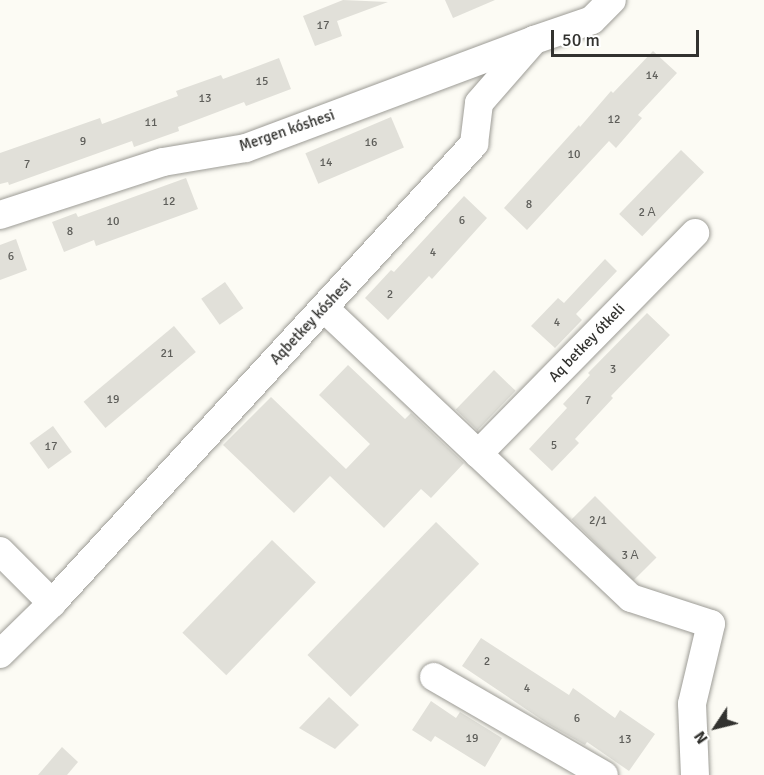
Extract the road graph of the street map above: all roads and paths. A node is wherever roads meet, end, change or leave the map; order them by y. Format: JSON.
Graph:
{"nodes":[{"id":1,"x":612,"y":0,"type":"edge"},
{"id":2,"x":534,"y":40,"type":"junction"},
{"id":3,"x":0,"y":215,"type":"edge"},
{"id":4,"x":696,"y":233,"type":"dead end"},
{"id":5,"x":324,"y":308,"type":"junction"},
{"id":6,"x":478,"y":454,"type":"junction"},
{"id":7,"x":0,"y":551,"type":"edge"},
{"id":8,"x":52,"y":603,"type":"junction"},
{"id":9,"x":0,"y":654,"type":"edge"},
{"id":10,"x":434,"y":677,"type":"dead end"},
{"id":11,"x":604,"y":775,"type":"edge"},
{"id":12,"x":695,"y":775,"type":"edge"}],
"edges":[{"from":1,"to":2,"type":"street","name":"Aqbetkey kóshesi"},
{"from":2,"to":3,"type":"street","name":"Mergen kóshesi"},
{"from":2,"to":5,"type":"street","name":"Aqbetkey kóshesi"},
{"from":4,"to":6,"type":"street","name":"Aq betkey ótkeli"},
{"from":5,"to":6,"type":"street"},
{"from":5,"to":8,"type":"street","name":"Aqbetkey kóshesi"},
{"from":6,"to":12,"type":"street"},
{"from":7,"to":8,"type":"street"},
{"from":8,"to":9,"type":"street","name":"Aqbetkey kóshesi"},
{"from":10,"to":11,"type":"street"}]}
